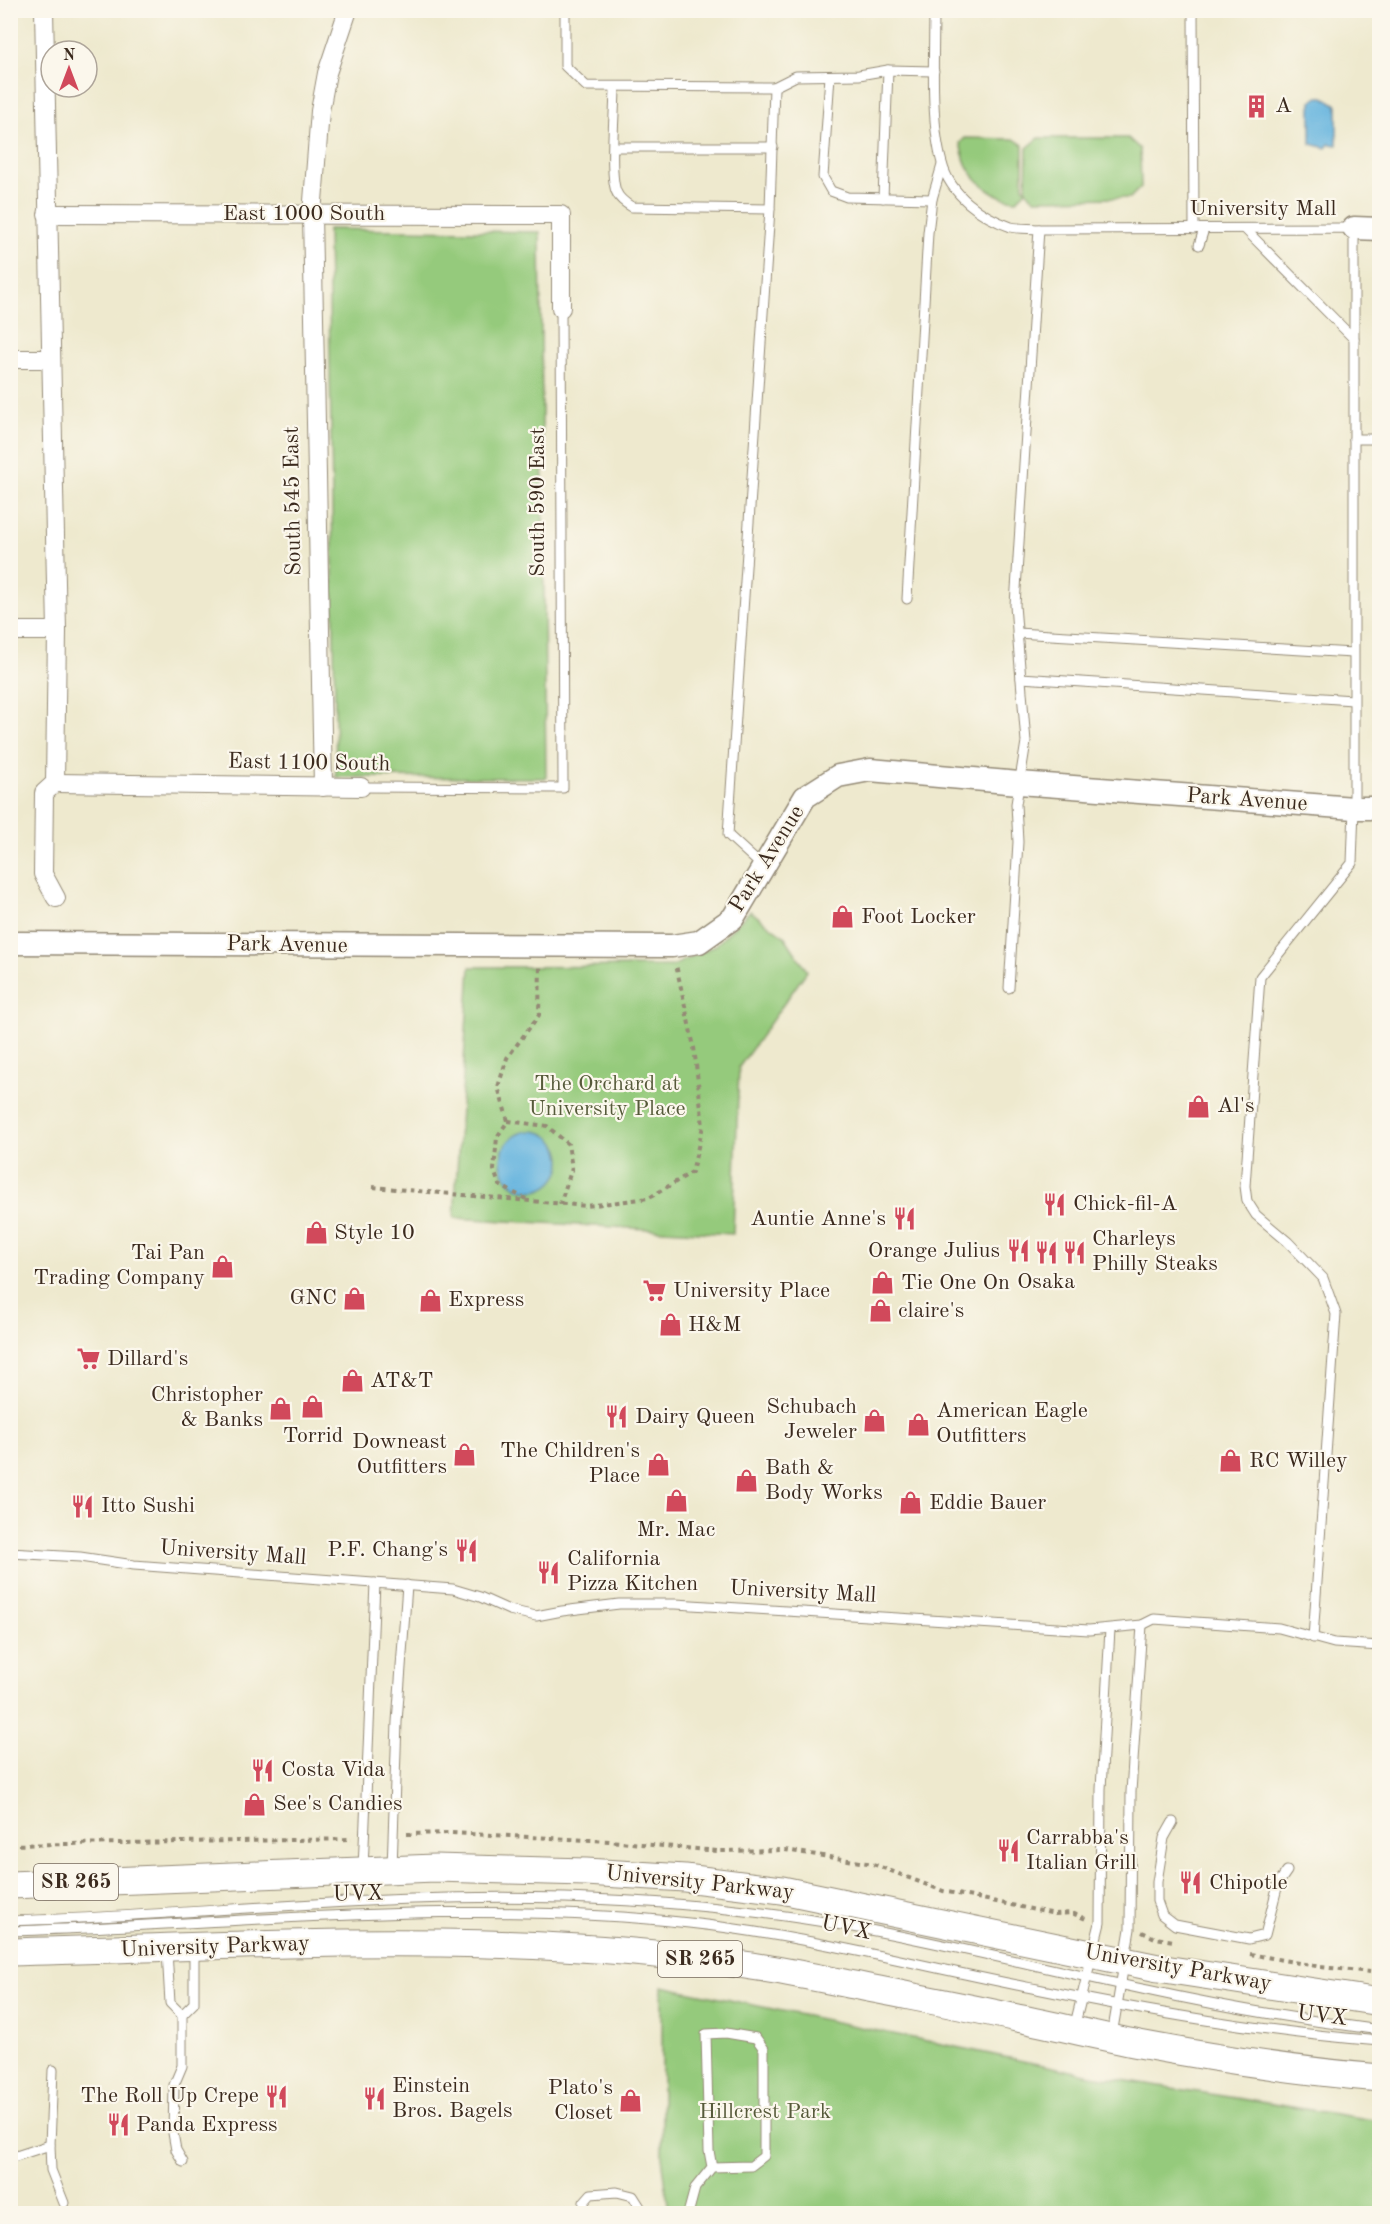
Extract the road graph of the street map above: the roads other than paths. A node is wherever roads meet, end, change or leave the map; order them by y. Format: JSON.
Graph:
{"nodes":[{"id":1,"x":44,"y":10,"type":"edge"},
{"id":2,"x":348,"y":10,"type":"edge"},
{"id":3,"x":565,"y":10,"type":"edge"},
{"id":4,"x":934,"y":10,"type":"edge"},
{"id":5,"x":1193,"y":10,"type":"edge"},
{"id":6,"x":888,"y":70,"type":"junction"},
{"id":7,"x":934,"y":71,"type":"junction"},
{"id":8,"x":830,"y":76,"type":"junction"},
{"id":9,"x":615,"y":87,"type":"junction"},
{"id":10,"x":774,"y":87,"type":"junction"},
{"id":11,"x":614,"y":147,"type":"junction"},
{"id":12,"x":772,"y":147,"type":"junction"},
{"id":13,"x":942,"y":165,"type":"junction"},
{"id":14,"x":883,"y":198,"type":"junction"},
{"id":15,"x":932,"y":199,"type":"junction"},
{"id":16,"x":770,"y":209,"type":"junction"},
{"id":17,"x":47,"y":214,"type":"junction"},
{"id":18,"x":312,"y":214,"type":"junction"},
{"id":19,"x":561,"y":215,"type":"joint"},
{"id":20,"x":1354,"y":228,"type":"junction"},
{"id":21,"x":1039,"y":229,"type":"junction"},
{"id":22,"x":1199,"y":229,"type":"junction"},
{"id":23,"x":1245,"y":229,"type":"junction"},
{"id":24,"x":1380,"y":229,"type":"edge"},
{"id":25,"x":1199,"y":245,"type":"dead end"},
{"id":26,"x":561,"y":308,"type":"joint"},
{"id":27,"x":1354,"y":339,"type":"junction"},
{"id":28,"x":10,"y":359,"type":"edge"},
{"id":29,"x":51,"y":359,"type":"junction"},
{"id":30,"x":1354,"y":439,"type":"junction"},
{"id":31,"x":1380,"y":439,"type":"edge"},
{"id":32,"x":907,"y":599,"type":"dead end"},
{"id":33,"x":10,"y":631,"type":"edge"},
{"id":34,"x":57,"y":631,"type":"junction"},
{"id":35,"x":1017,"y":633,"type":"junction"},
{"id":36,"x":1353,"y":653,"type":"junction"},
{"id":37,"x":1021,"y":678,"type":"junction"},
{"id":38,"x":1353,"y":700,"type":"junction"},
{"id":39,"x":55,"y":783,"type":"junction"},
{"id":40,"x":1019,"y":783,"type":"junction"},
{"id":41,"x":323,"y":787,"type":"junction"},
{"id":42,"x":361,"y":787,"type":"joint"},
{"id":43,"x":563,"y":788,"type":"joint"},
{"id":44,"x":1354,"y":808,"type":"junction"},
{"id":45,"x":1380,"y":808,"type":"edge"},
{"id":46,"x":763,"y":867,"type":"junction"},
{"id":47,"x":56,"y":898,"type":"dead end"},
{"id":48,"x":10,"y":943,"type":"edge"},
{"id":49,"x":1009,"y":988,"type":"dead end"},
{"id":50,"x":10,"y":1552,"type":"edge"},
{"id":51,"x":375,"y":1583,"type":"junction"},
{"id":52,"x":407,"y":1585,"type":"junction"},
{"id":53,"x":1142,"y":1625,"type":"junction"},
{"id":54,"x":1110,"y":1629,"type":"junction"},
{"id":55,"x":1313,"y":1638,"type":"junction"},
{"id":56,"x":1380,"y":1646,"type":"edge"},
{"id":57,"x":1173,"y":1822,"type":"dead end"},
{"id":58,"x":392,"y":1870,"type":"junction"},
{"id":59,"x":363,"y":1871,"type":"junction"},
{"id":60,"x":1287,"y":1871,"type":"dead end"},
{"id":61,"x":10,"y":1885,"type":"edge"},
{"id":62,"x":10,"y":1921,"type":"edge"},
{"id":63,"x":10,"y":1931,"type":"edge"},
{"id":64,"x":194,"y":1947,"type":"junction"},
{"id":65,"x":166,"y":1948,"type":"junction"},
{"id":66,"x":10,"y":1952,"type":"edge"},
{"id":67,"x":1090,"y":1965,"type":"junction"},
{"id":68,"x":1123,"y":1973,"type":"junction"},
{"id":69,"x":1082,"y":1998,"type":"junction"},
{"id":70,"x":1380,"y":2002,"type":"edge"},
{"id":71,"x":1117,"y":2005,"type":"junction"},
{"id":72,"x":182,"y":2015,"type":"junction"},
{"id":73,"x":1074,"y":2030,"type":"junction"},
{"id":74,"x":1380,"y":2030,"type":"edge"},
{"id":75,"x":1112,"y":2038,"type":"junction"},
{"id":76,"x":1380,"y":2042,"type":"edge"},
{"id":77,"x":53,"y":2070,"type":"dead end"},
{"id":78,"x":1380,"y":2078,"type":"edge"},
{"id":79,"x":50,"y":2145,"type":"junction"},
{"id":80,"x":10,"y":2158,"type":"edge"},
{"id":81,"x":183,"y":2162,"type":"dead end"},
{"id":82,"x":712,"y":2167,"type":"junction"},
{"id":83,"x":64,"y":2203,"type":"dead end"},
{"id":84,"x":583,"y":2214,"type":"edge"},
{"id":85,"x":640,"y":2214,"type":"edge"},
{"id":86,"x":688,"y":2214,"type":"edge"}],
"edges":[{"from":1,"to":17,"type":"street"},
{"from":2,"to":18,"type":"street","name":"South 545 East"},
{"from":3,"to":9,"type":"lane"},
{"from":4,"to":7,"type":"lane","name":"University Mall"},
{"from":5,"to":22,"type":"lane"},
{"from":6,"to":7,"type":"lane"},
{"from":6,"to":8,"type":"lane"},
{"from":6,"to":14,"type":"lane"},
{"from":7,"to":13,"type":"lane","name":"University Mall"},
{"from":8,"to":10,"type":"lane"},
{"from":8,"to":14,"type":"lane"},
{"from":9,"to":10,"type":"lane"},
{"from":9,"to":11,"type":"lane"},
{"from":10,"to":12,"type":"lane"},
{"from":11,"to":12,"type":"lane"},
{"from":11,"to":16,"type":"lane"},
{"from":12,"to":16,"type":"lane"},
{"from":13,"to":15,"type":"lane"},
{"from":13,"to":21,"type":"lane","name":"University Mall"},
{"from":14,"to":15,"type":"lane"},
{"from":15,"to":32,"type":"lane"},
{"from":16,"to":46,"type":"lane"},
{"from":17,"to":18,"type":"street","name":"East 1000 South"},
{"from":17,"to":29,"type":"street"},
{"from":18,"to":19,"type":"street","name":"East 1000 South"},
{"from":18,"to":41,"type":"street","name":"South 545 East"},
{"from":19,"to":26,"type":"street","name":"South 590 East"},
{"from":20,"to":23,"type":"lane","name":"University Mall"},
{"from":20,"to":24,"type":"street"},
{"from":20,"to":27,"type":"lane","name":"University Mall"},
{"from":21,"to":22,"type":"lane","name":"University Mall"},
{"from":21,"to":35,"type":"lane"},
{"from":22,"to":23,"type":"lane","name":"University Mall"},
{"from":22,"to":25,"type":"lane"},
{"from":23,"to":27,"type":"lane"},
{"from":26,"to":43,"type":"lane","name":"South 590 East"},
{"from":27,"to":30,"type":"lane","name":"University Mall"},
{"from":28,"to":29,"type":"street"},
{"from":29,"to":34,"type":"street"},
{"from":30,"to":31,"type":"lane"},
{"from":30,"to":36,"type":"lane","name":"University Mall"},
{"from":33,"to":34,"type":"street"},
{"from":34,"to":39,"type":"street"},
{"from":35,"to":36,"type":"lane"},
{"from":35,"to":37,"type":"lane"},
{"from":36,"to":38,"type":"lane","name":"University Mall"},
{"from":37,"to":38,"type":"lane"},
{"from":37,"to":40,"type":"lane"},
{"from":38,"to":44,"type":"lane","name":"University Mall"},
{"from":39,"to":41,"type":"street","name":"East 1100 South"},
{"from":39,"to":47,"type":"street"},
{"from":40,"to":44,"type":"street","name":"Park Avenue"},
{"from":40,"to":46,"type":"street","name":"Park Avenue"},
{"from":40,"to":49,"type":"lane"},
{"from":41,"to":42,"type":"street","name":"East 1100 South"},
{"from":42,"to":43,"type":"lane","name":"East 1100 South"},
{"from":44,"to":45,"type":"street","name":"Park Avenue"},
{"from":44,"to":55,"type":"lane","name":"University Mall"},
{"from":46,"to":48,"type":"street","name":"Park Avenue"},
{"from":50,"to":51,"type":"lane","name":"University Mall"},
{"from":51,"to":52,"type":"lane","name":"University Mall"},
{"from":51,"to":59,"type":"lane"},
{"from":52,"to":54,"type":"lane","name":"University Mall"},
{"from":52,"to":58,"type":"lane"},
{"from":53,"to":54,"type":"lane","name":"University Mall"},
{"from":53,"to":55,"type":"lane","name":"University Mall"},
{"from":53,"to":68,"type":"lane"},
{"from":54,"to":67,"type":"lane"},
{"from":55,"to":56,"type":"lane","name":"University Mall"},
{"from":57,"to":60,"type":"lane"},
{"from":58,"to":59,"type":"main road","name":"University Parkway","number":"SR 265"},
{"from":58,"to":67,"type":"main road","name":"University Parkway","number":"SR 265"},
{"from":59,"to":61,"type":"main road","name":"University Parkway","number":"SR 265"},
{"from":62,"to":67,"type":"lane"},
{"from":63,"to":69,"type":"lane","name":"UVX"},
{"from":64,"to":65,"type":"main road","name":"University Parkway","number":"SR 265"},
{"from":64,"to":72,"type":"lane"},
{"from":64,"to":73,"type":"main road","name":"University Parkway","number":"SR 265"},
{"from":65,"to":66,"type":"main road","name":"University Parkway","number":"SR 265"},
{"from":65,"to":72,"type":"lane"},
{"from":67,"to":68,"type":"main road","name":"University Parkway","number":"SR 265"},
{"from":67,"to":69,"type":"lane"},
{"from":68,"to":70,"type":"main road","name":"University Parkway","number":"SR 265"},
{"from":68,"to":71,"type":"lane"},
{"from":68,"to":74,"type":"lane"},
{"from":69,"to":71,"type":"lane","name":"UVX"},
{"from":69,"to":73,"type":"lane"},
{"from":71,"to":75,"type":"lane"},
{"from":71,"to":76,"type":"lane","name":"UVX"},
{"from":72,"to":81,"type":"lane"},
{"from":73,"to":75,"type":"main road","name":"University Parkway","number":"SR 265"},
{"from":75,"to":78,"type":"main road","name":"University Parkway","number":"SR 265"},
{"from":77,"to":79,"type":"lane"},
{"from":79,"to":80,"type":"lane"},
{"from":79,"to":83,"type":"lane"},
{"from":82,"to":82,"type":"lane"},
{"from":82,"to":86,"type":"lane"},
{"from":84,"to":85,"type":"lane"}]}
